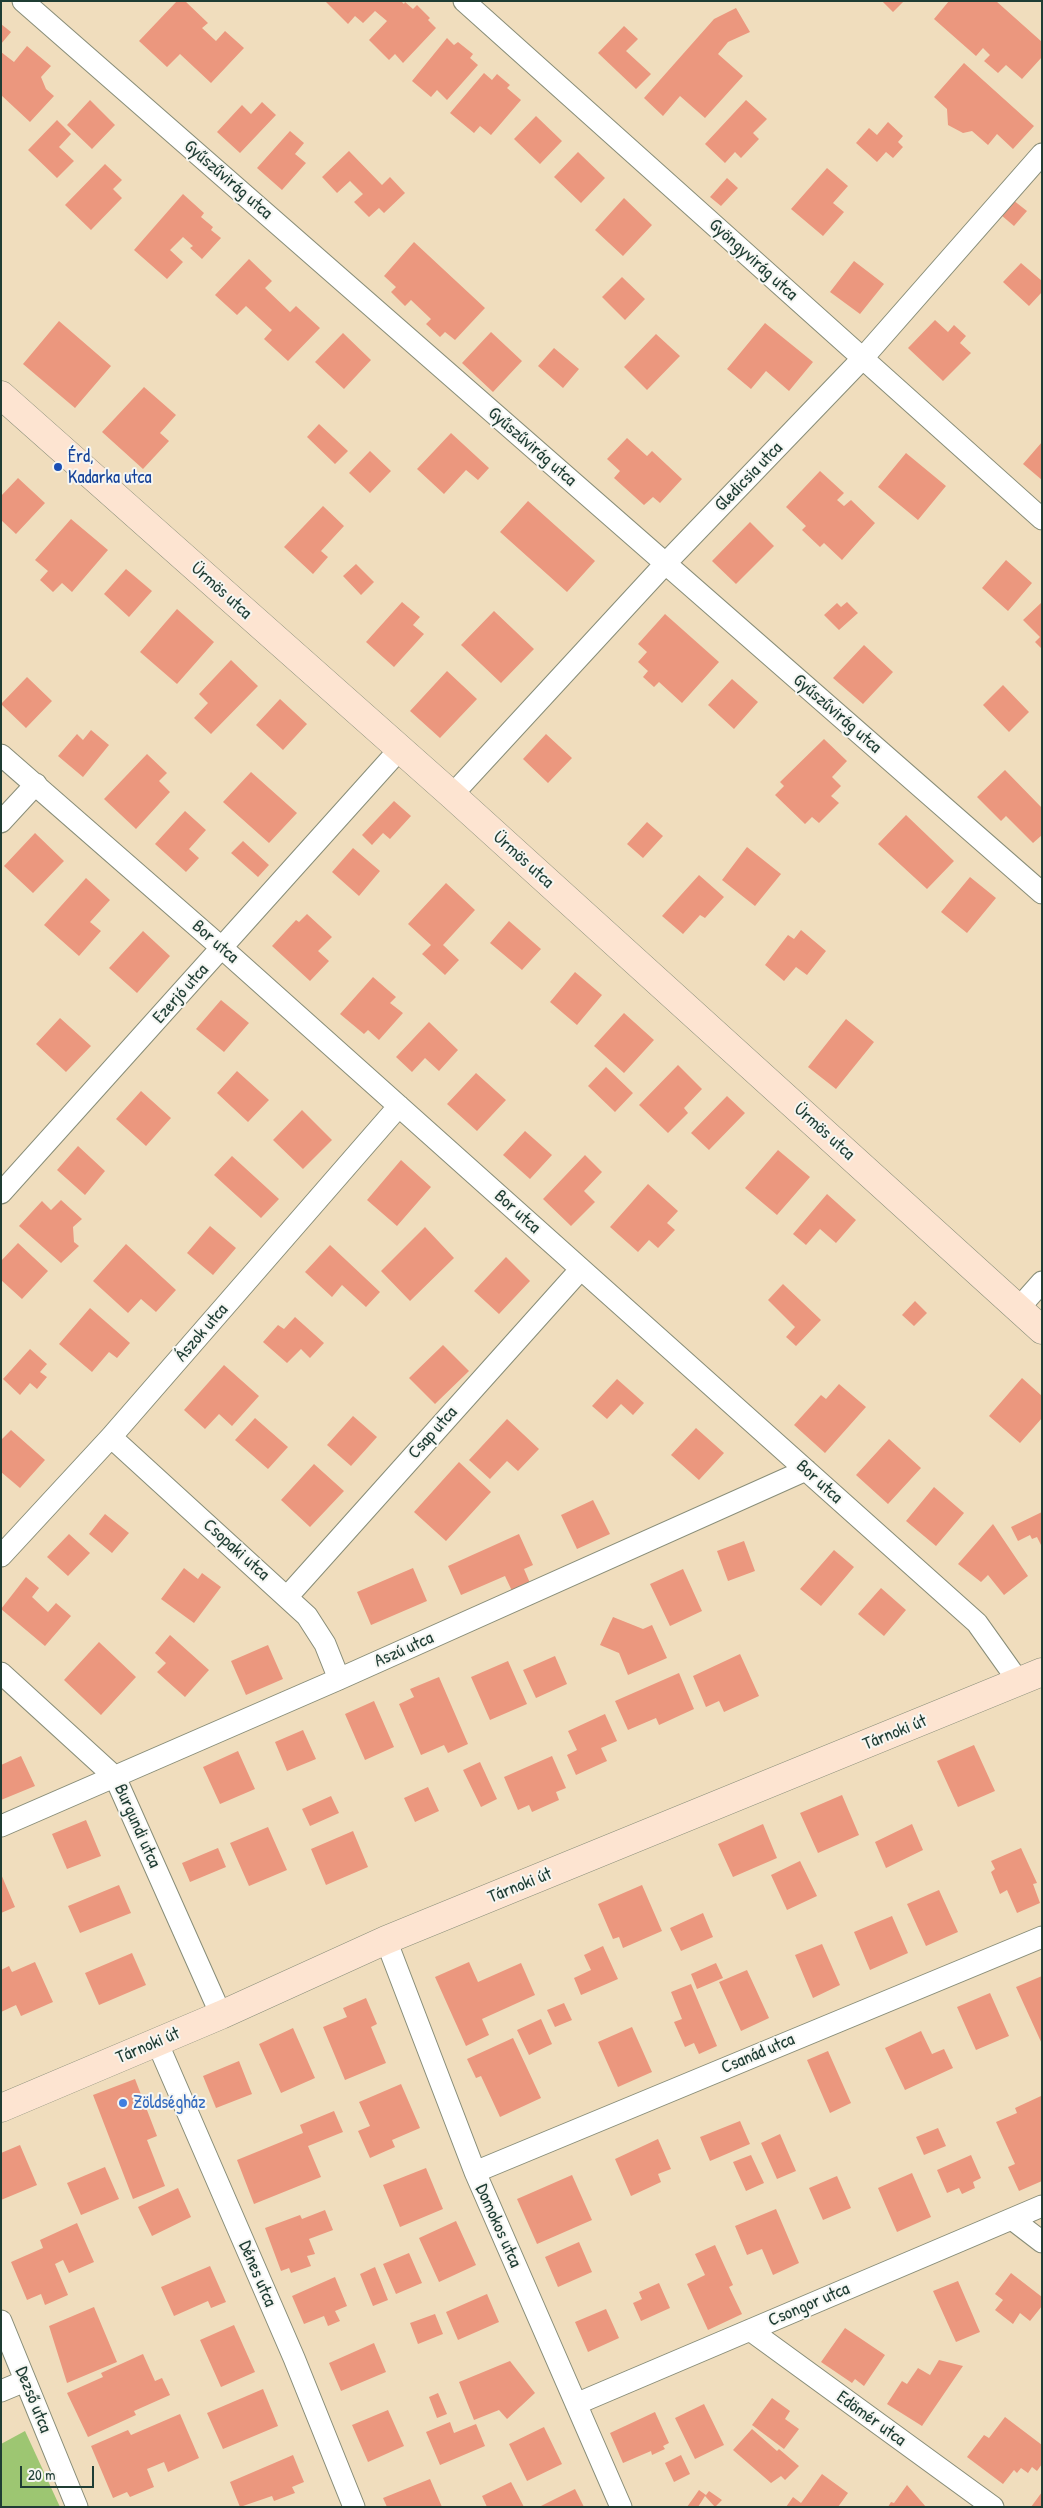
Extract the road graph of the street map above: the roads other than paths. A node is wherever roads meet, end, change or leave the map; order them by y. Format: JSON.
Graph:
{"nodes":[{"id":1,"x":23,"y":1,"type":"edge"},
{"id":2,"x":464,"y":1,"type":"edge"},
{"id":3,"x":1042,"y":154,"type":"edge"},
{"id":4,"x":862,"y":359,"type":"junction"},
{"id":5,"x":1,"y":395,"type":"edge"},
{"id":6,"x":1042,"y":519,"type":"edge"},
{"id":7,"x":666,"y":564,"type":"junction"},
{"id":8,"x":399,"y":750,"type":"junction"},
{"id":9,"x":1,"y":755,"type":"edge"},
{"id":10,"x":36,"y":784,"type":"junction"},
{"id":11,"x":452,"y":795,"type":"junction"},
{"id":12,"x":1,"y":822,"type":"edge"},
{"id":13,"x":1042,"y":893,"type":"edge"},
{"id":14,"x":222,"y":948,"type":"junction"},
{"id":15,"x":400,"y":1106,"type":"junction"},
{"id":16,"x":1,"y":1193,"type":"edge"},
{"id":17,"x":580,"y":1270,"type":"junction"},
{"id":18,"x":1042,"y":1282,"type":"edge"},
{"id":19,"x":1018,"y":1309,"type":"junction"},
{"id":20,"x":1042,"y":1330,"type":"edge"},
{"id":21,"x":111,"y":1437,"type":"junction"},
{"id":22,"x":806,"y":1470,"type":"junction"},
{"id":23,"x":1,"y":1556,"type":"edge"},
{"id":24,"x":287,"y":1597,"type":"junction"},
{"id":25,"x":1,"y":1673,"type":"edge"},
{"id":26,"x":1030,"y":1677,"type":"edge"},
{"id":27,"x":339,"y":1680,"type":"junction"},
{"id":28,"x":115,"y":1777,"type":"junction"},
{"id":29,"x":1,"y":1826,"type":"edge"},
{"id":30,"x":1042,"y":1937,"type":"edge"},
{"id":31,"x":386,"y":1940,"type":"junction"},
{"id":32,"x":221,"y":2015,"type":"junction"},
{"id":33,"x":157,"y":2042,"type":"junction"},
{"id":34,"x":1,"y":2108,"type":"edge"},
{"id":35,"x":475,"y":2172,"type":"junction"},
{"id":36,"x":1042,"y":2206,"type":"edge"},
{"id":37,"x":1012,"y":2219,"type":"junction"},
{"id":38,"x":1042,"y":2242,"type":"edge"},
{"id":39,"x":1,"y":2320,"type":"edge"},
{"id":40,"x":750,"y":2330,"type":"junction"},
{"id":41,"x":25,"y":2381,"type":"junction"},
{"id":42,"x":1,"y":2391,"type":"edge"},
{"id":43,"x":576,"y":2404,"type":"junction"},
{"id":44,"x":77,"y":2507,"type":"edge"},
{"id":45,"x":354,"y":2507,"type":"edge"},
{"id":46,"x":621,"y":2507,"type":"edge"},
{"id":47,"x":993,"y":2507,"type":"edge"}],
"edges":[{"from":1,"to":7,"type":"street","name":"Gyűszűvirág utca"},
{"from":2,"to":4,"type":"street","name":"Gyöngyvirág utca"},
{"from":3,"to":4,"type":"street","name":"Gledicsia utca"},
{"from":4,"to":6,"type":"street","name":"Gyöngyvirág utca"},
{"from":4,"to":7,"type":"street","name":"Gledicsia utca"},
{"from":5,"to":8,"type":"street","name":"Ürmös utca"},
{"from":7,"to":11,"type":"street","name":"Gledicsia utca"},
{"from":7,"to":13,"type":"street","name":"Gyűszűvirág utca"},
{"from":8,"to":11,"type":"street","name":"Ürmös utca"},
{"from":8,"to":14,"type":"street","name":"Ezerjó utca"},
{"from":9,"to":10,"type":"street","name":"Bor utca"},
{"from":10,"to":12,"type":"street"},
{"from":10,"to":14,"type":"street","name":"Bor utca"},
{"from":11,"to":19,"type":"street","name":"Ürmös utca"},
{"from":14,"to":15,"type":"street","name":"Bor utca"},
{"from":14,"to":16,"type":"street","name":"Ezerjó utca"},
{"from":15,"to":17,"type":"street","name":"Bor utca"},
{"from":15,"to":21,"type":"street","name":"Ászok utca"},
{"from":17,"to":22,"type":"street","name":"Bor utca"},
{"from":17,"to":24,"type":"street","name":"Csap utca"},
{"from":18,"to":19,"type":"street"},
{"from":19,"to":20,"type":"street","name":"Ürmös utca"},
{"from":21,"to":23,"type":"street","name":"Ászok utca"},
{"from":21,"to":24,"type":"street","name":"Csopaki utca"},
{"from":22,"to":26,"type":"street","name":"Bor utca"},
{"from":22,"to":27,"type":"street","name":"Aszú utca"},
{"from":24,"to":27,"type":"street","name":"Csopaki utca"},
{"from":25,"to":28,"type":"street","name":"Burgundi utca"},
{"from":26,"to":31,"type":"street","name":"Tárnoki út"},
{"from":27,"to":28,"type":"street","name":"Aszú utca"},
{"from":28,"to":29,"type":"street","name":"Aszú utca"},
{"from":28,"to":32,"type":"street","name":"Burgundi utca"},
{"from":30,"to":35,"type":"street","name":"Csanád utca"},
{"from":31,"to":32,"type":"street","name":"Tárnoki út"},
{"from":31,"to":35,"type":"street","name":"Domokos utca"},
{"from":32,"to":33,"type":"street","name":"Tárnoki út"},
{"from":33,"to":34,"type":"street","name":"Tárnoki út"},
{"from":33,"to":45,"type":"street","name":"Dénes utca"},
{"from":35,"to":43,"type":"street","name":"Domokos utca"},
{"from":36,"to":37,"type":"street","name":"Csongor utca"},
{"from":37,"to":38,"type":"street"},
{"from":37,"to":40,"type":"street","name":"Csongor utca"},
{"from":39,"to":41,"type":"street","name":"Dezső utca"},
{"from":40,"to":43,"type":"street","name":"Csongor utca"},
{"from":40,"to":47,"type":"street","name":"Edömér utca"},
{"from":41,"to":42,"type":"street"},
{"from":41,"to":44,"type":"street","name":"Dezső utca"},
{"from":43,"to":46,"type":"street","name":"Domokos utca"}]}
